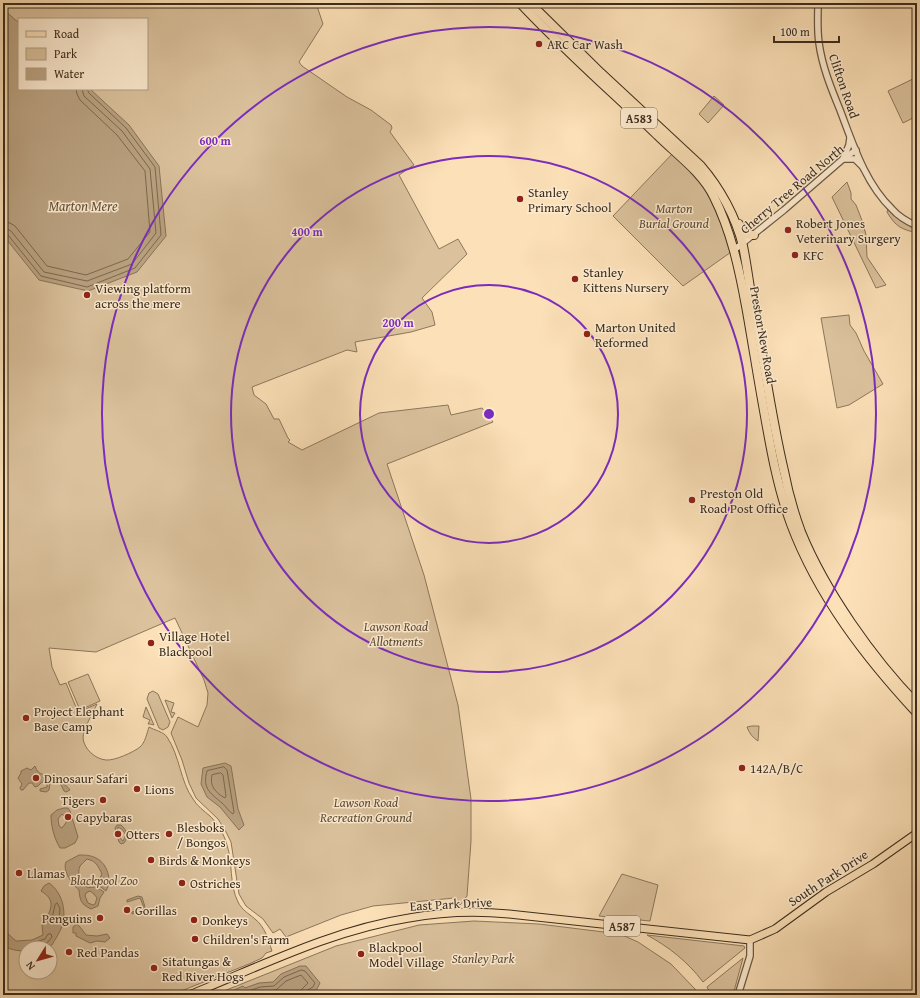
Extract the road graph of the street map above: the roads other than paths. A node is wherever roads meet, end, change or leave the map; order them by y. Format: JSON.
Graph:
{"nodes":[{"id":1,"x":520,"y":3,"type":"edge"},
{"id":2,"x":530,"y":3,"type":"edge"},
{"id":3,"x":818,"y":3,"type":"edge"},
{"id":4,"x":850,"y":137,"type":"junction"},
{"id":5,"x":856,"y":150,"type":"junction"},
{"id":6,"x":843,"y":159,"type":"junction"},
{"id":7,"x":864,"y":167,"type":"junction"},
{"id":8,"x":708,"y":174,"type":"junction"},
{"id":9,"x":917,"y":226,"type":"edge"},
{"id":10,"x":754,"y":235,"type":"junction"},
{"id":11,"x":738,"y":247,"type":"junction"},
{"id":12,"x":917,"y":704,"type":"edge"},
{"id":13,"x":917,"y":713,"type":"edge"},
{"id":14,"x":917,"y":833,"type":"edge"},
{"id":15,"x":750,"y":940,"type":"junction"},
{"id":16,"x":189,"y":995,"type":"edge"},
{"id":17,"x":738,"y":995,"type":"edge"}],
"edges":[{"from":1,"to":11,"type":"highway","name":"Preston New Road","number":"A583"},
{"from":2,"to":8,"type":"highway","name":"Preston New Road","number":"A583"},
{"from":3,"to":4,"type":"street","name":"Clifton Road"},
{"from":4,"to":5,"type":"street","name":"Clifton Road"},
{"from":4,"to":6,"type":"street"},
{"from":5,"to":6,"type":"street","name":"Cherry Tree Road North"},
{"from":5,"to":7,"type":"street","name":"Clifton Road"},
{"from":6,"to":7,"type":"street"},
{"from":6,"to":10,"type":"street","name":"Cherry Tree Road North"},
{"from":7,"to":9,"type":"street","name":"Clifton Road"},
{"from":8,"to":10,"type":"highway","number":"A583"},
{"from":8,"to":11,"type":"highway","name":"Preston New Road","number":"A583"},
{"from":10,"to":11,"type":"street","name":"Cherry Tree Road North"},
{"from":11,"to":12,"type":"highway","name":"Preston New Road","number":"A583"},
{"from":11,"to":13,"type":"highway","name":"Preston New Road","number":"A583"},
{"from":14,"to":15,"type":"main road","name":"South Park Drive","number":"A587"},
{"from":15,"to":16,"type":"main road","name":"East Park Drive","number":"A587"},
{"from":15,"to":17,"type":"street"}]}
